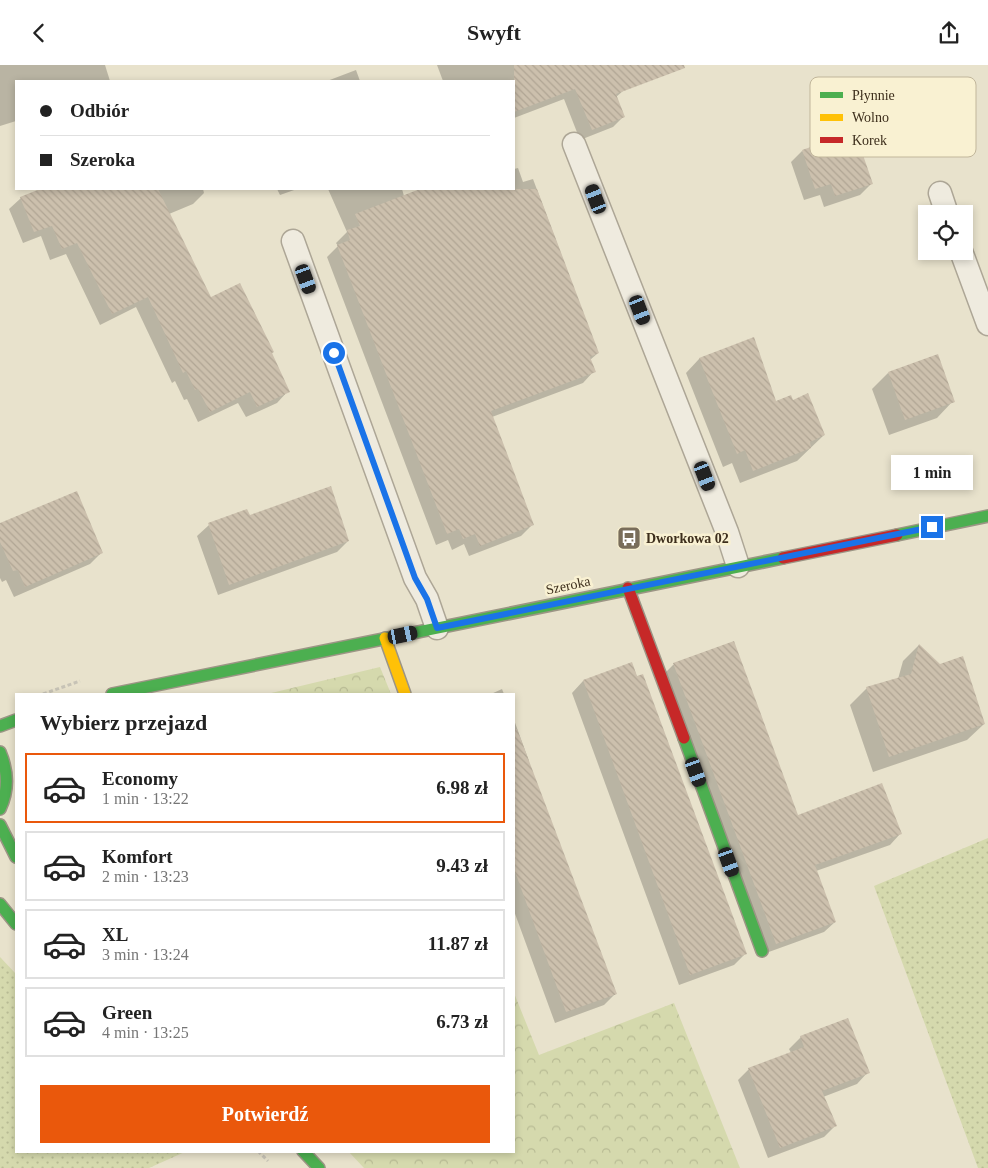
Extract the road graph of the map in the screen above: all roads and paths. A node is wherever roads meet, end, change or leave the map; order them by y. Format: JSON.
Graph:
{"nodes":[{"id":1,"x":574,"y":144,"type":"dead end"},
{"id":2,"x":940,"y":193,"type":"dead end"},
{"id":3,"x":944,"y":205,"type":"edge"},
{"id":4,"x":293,"y":241,"type":"dead end"},
{"id":5,"x":964,"y":260,"type":"edge"},
{"id":6,"x":988,"y":324,"type":"edge"},
{"id":7,"x":988,"y":516,"type":"edge"},
{"id":8,"x":738,"y":566,"type":"junction"},
{"id":9,"x":628,"y":588,"type":"junction"},
{"id":10,"x":437,"y":628,"type":"junction"},
{"id":11,"x":385,"y":638,"type":"junction"},
{"id":12,"x":154,"y":685,"type":"junction"},
{"id":13,"x":117,"y":693,"type":"edge"},
{"id":14,"x":143,"y":693,"type":"edge"},
{"id":15,"x":405,"y":693,"type":"edge"},
{"id":16,"x":15,"y":720,"type":"edge"},
{"id":17,"x":0,"y":726,"type":"edge"},
{"id":18,"x":0,"y":752,"type":"edge"},
{"id":19,"x":15,"y":780,"type":"edge"},
{"id":20,"x":6,"y":789,"type":"junction"},
{"id":21,"x":0,"y":809,"type":"edge"},
{"id":22,"x":0,"y":825,"type":"edge"},
{"id":23,"x":15,"y":855,"type":"edge"},
{"id":24,"x":0,"y":904,"type":"edge"},
{"id":25,"x":15,"y":923,"type":"edge"},
{"id":26,"x":762,"y":951,"type":"dead end"},
{"id":27,"x":305,"y":1153,"type":"edge"},
{"id":28,"x":319,"y":1168,"type":"edge"}],
"edges":[{"from":1,"to":8,"type":"lane"},
{"from":2,"to":3,"type":"lane"},
{"from":4,"to":10,"type":"lane"},
{"from":5,"to":6,"type":"lane"},
{"from":7,"to":8,"type":"street","name":"Szeroka"},
{"from":8,"to":9,"type":"street","name":"Szeroka"},
{"from":9,"to":10,"type":"street","name":"Szeroka"},
{"from":9,"to":26,"type":"street"},
{"from":10,"to":11,"type":"street","name":"Szeroka"},
{"from":11,"to":12,"type":"street","name":"Szeroka"},
{"from":11,"to":15,"type":"street"},
{"from":12,"to":13,"type":"street","name":"Szeroka"},
{"from":12,"to":14,"type":"street","name":"Szeroka"},
{"from":16,"to":17,"type":"street"},
{"from":18,"to":20,"type":"street"},
{"from":19,"to":20,"type":"street"},
{"from":20,"to":21,"type":"street"},
{"from":22,"to":23,"type":"street"},
{"from":24,"to":25,"type":"street"},
{"from":27,"to":28,"type":"street"}]}
